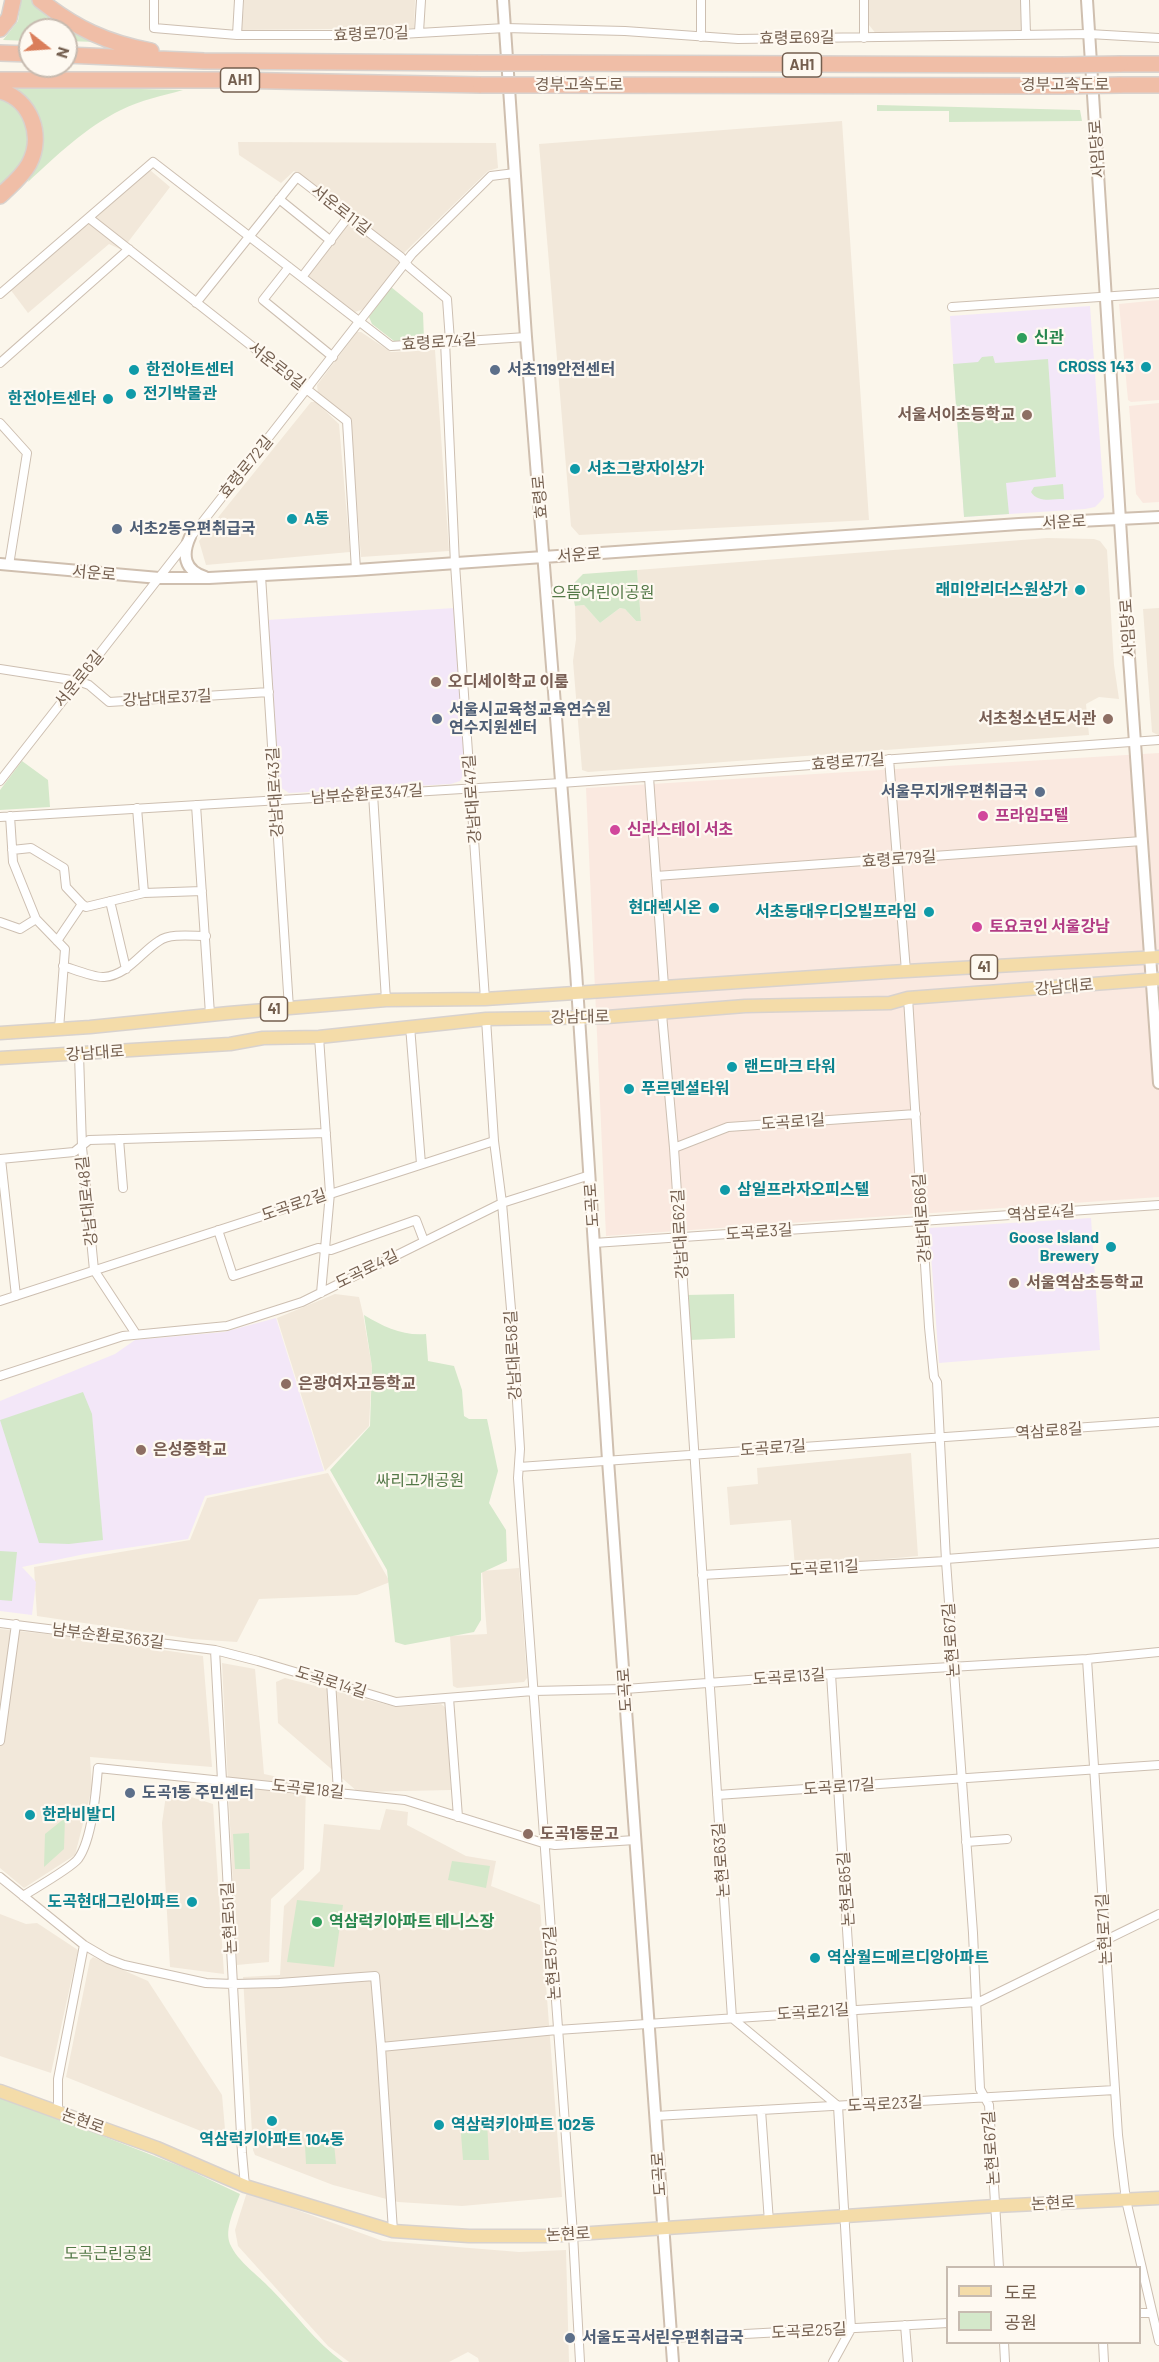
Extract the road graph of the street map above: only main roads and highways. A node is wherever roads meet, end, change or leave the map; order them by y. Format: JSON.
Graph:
{"nodes":[{"id":1,"x":13,"y":0,"type":"edge"},
{"id":2,"x":40,"y":0,"type":"edge"},
{"id":3,"x":503,"y":0,"type":"edge"},
{"id":4,"x":1087,"y":0,"type":"edge"},
{"id":5,"x":0,"y":29,"type":"edge"},
{"id":6,"x":0,"y":52,"type":"edge"},
{"id":7,"x":18,"y":53,"type":"edge"},
{"id":8,"x":78,"y":56,"type":"edge"},
{"id":9,"x":204,"y":61,"type":"junction"},
{"id":10,"x":1159,"y":64,"type":"edge"},
{"id":11,"x":0,"y":80,"type":"edge"},
{"id":12,"x":1159,"y":85,"type":"edge"},
{"id":13,"x":0,"y":91,"type":"edge"},
{"id":14,"x":0,"y":196,"type":"edge"},
{"id":15,"x":1159,"y":518,"type":"edge"},
{"id":16,"x":1120,"y":520,"type":"junction"},
{"id":17,"x":190,"y":537,"type":"road end"},
{"id":18,"x":544,"y":557,"type":"junction"},
{"id":19,"x":5,"y":565,"type":"edge"},
{"id":20,"x":208,"y":578,"type":"junction"},
{"id":21,"x":1154,"y":958,"type":"edge"},
{"id":22,"x":1155,"y":979,"type":"edge"},
{"id":23,"x":578,"y":993,"type":"junction"},
{"id":24,"x":580,"y":1017,"type":"junction"},
{"id":25,"x":0,"y":1033,"type":"edge"},
{"id":26,"x":0,"y":1058,"type":"edge"},
{"id":27,"x":1159,"y":1083,"type":"edge"},
{"id":28,"x":0,"y":2091,"type":"edge"},
{"id":29,"x":1159,"y":2198,"type":"edge"},
{"id":30,"x":663,"y":2229,"type":"junction"},
{"id":31,"x":673,"y":2362,"type":"edge"}],
"edges":[{"from":1,"to":5,"type":"highway"},
{"from":2,"to":9,"type":"highway"},
{"from":3,"to":18,"type":"main road","name":"효령로"},
{"from":4,"to":16,"type":"main road","name":"사임당로"},
{"from":6,"to":7,"type":"highway"},
{"from":8,"to":9,"type":"highway","name":"경부고속도로","number":"AH1"},
{"from":9,"to":10,"type":"highway","name":"경부고속도로","number":"AH1","bridge":true},
{"from":11,"to":12,"type":"highway","name":"경부고속도로","number":"AH1","bridge":true},
{"from":13,"to":14,"type":"highway"},
{"from":15,"to":16,"type":"main road","name":"서운로"},
{"from":16,"to":18,"type":"main road","name":"서운로"},
{"from":16,"to":21,"type":"main road","name":"사임당로"},
{"from":17,"to":20,"type":"main road"},
{"from":18,"to":20,"type":"main road","name":"서운로"},
{"from":18,"to":23,"type":"main road","name":"효령로"},
{"from":19,"to":20,"type":"main road","name":"서운로"},
{"from":21,"to":22,"type":"main road","name":"사임당로"},
{"from":21,"to":23,"type":"main road","name":"강남대로","number":"41"},
{"from":22,"to":24,"type":"main road","name":"강남대로","number":"41"},
{"from":22,"to":27,"type":"main road","name":"사임당로"},
{"from":23,"to":24,"type":"main road","name":"도곡로"},
{"from":23,"to":25,"type":"main road","name":"강남대로","number":"41"},
{"from":24,"to":26,"type":"main road","name":"강남대로","number":"41"},
{"from":24,"to":30,"type":"main road","name":"도곡로"},
{"from":28,"to":30,"type":"main road","name":"논현로"},
{"from":29,"to":30,"type":"main road","name":"논현로"},
{"from":30,"to":31,"type":"main road","name":"도곡로"}]}
